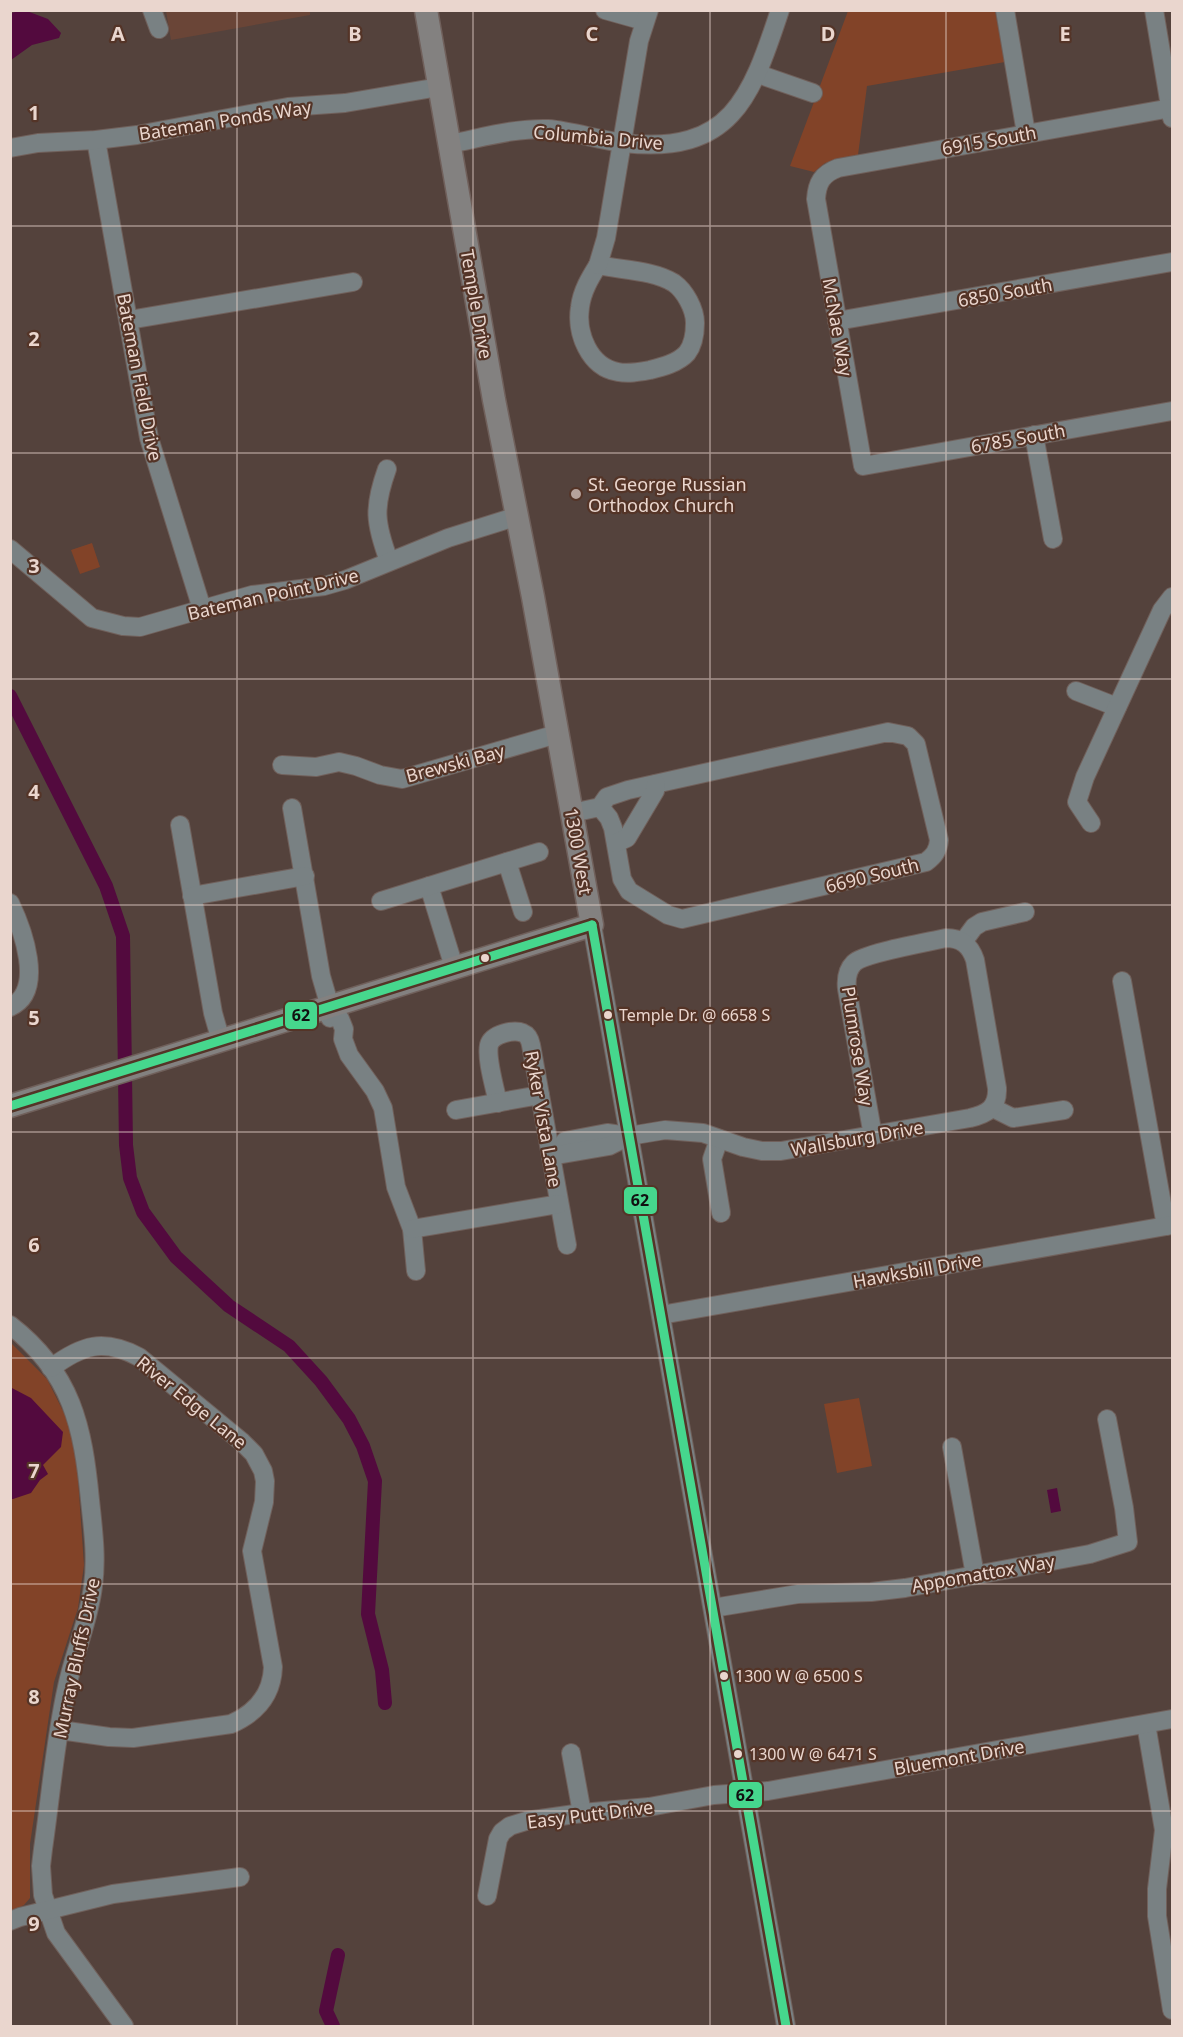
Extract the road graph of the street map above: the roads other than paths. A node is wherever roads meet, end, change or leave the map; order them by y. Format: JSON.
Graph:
{"nodes":[{"id":1,"x":152,"y":10,"type":"edge"},
{"id":2,"x":426,"y":10,"type":"edge"},
{"id":3,"x":605,"y":10,"type":"edge"},
{"id":4,"x":780,"y":10,"type":"edge"},
{"id":5,"x":1005,"y":10,"type":"edge"},
{"id":6,"x":1154,"y":10,"type":"edge"},
{"id":7,"x":646,"y":16,"type":"edge"},
{"id":8,"x":159,"y":29,"type":"dead end"},
{"id":9,"x":758,"y":74,"type":"junction"},
{"id":10,"x":439,"y":87,"type":"junction"},
{"id":11,"x":813,"y":93,"type":"dead end"},
{"id":12,"x":1172,"y":113,"type":"edge"},
{"id":13,"x":1026,"y":133,"type":"junction"},
{"id":14,"x":96,"y":140,"type":"junction"},
{"id":15,"x":621,"y":142,"type":"junction"},
{"id":16,"x":449,"y":144,"type":"junction"},
{"id":17,"x":10,"y":148,"type":"edge"},
{"id":18,"x":816,"y":188,"type":"joint"},
{"id":19,"x":1173,"y":262,"type":"edge"},
{"id":20,"x":598,"y":265,"type":"junction"},
{"id":21,"x":353,"y":282,"type":"dead end"},
{"id":22,"x":129,"y":320,"type":"junction"},
{"id":23,"x":837,"y":321,"type":"junction"},
{"id":24,"x":1173,"y":411,"type":"edge"},
{"id":25,"x":1034,"y":435,"type":"junction"},
{"id":26,"x":863,"y":466,"type":"joint"},
{"id":27,"x":387,"y":469,"type":"dead end"},
{"id":28,"x":518,"y":516,"type":"junction"},
{"id":29,"x":1053,"y":539,"type":"dead end"},
{"id":30,"x":10,"y":549,"type":"edge"},
{"id":31,"x":389,"y":561,"type":"junction"},
{"id":32,"x":533,"y":597,"type":"joint"},
{"id":33,"x":1173,"y":597,"type":"edge"},
{"id":34,"x":202,"y":609,"type":"junction"},
{"id":35,"x":1076,"y":691,"type":"dead end"},
{"id":36,"x":1117,"y":707,"type":"junction"},
{"id":37,"x":557,"y":734,"type":"junction"},
{"id":38,"x":282,"y":765,"type":"dead end"},
{"id":39,"x":656,"y":784,"type":"junction"},
{"id":40,"x":600,"y":807,"type":"junction"},
{"id":41,"x":292,"y":808,"type":"dead end"},
{"id":42,"x":572,"y":813,"type":"junction"},
{"id":43,"x":1091,"y":823,"type":"dead end"},
{"id":44,"x":180,"y":825,"type":"dead end"},
{"id":45,"x":615,"y":843,"type":"junction"},
{"id":46,"x":539,"y":852,"type":"dead end"},
{"id":47,"x":507,"y":862,"type":"junction"},
{"id":48,"x":304,"y":876,"type":"junction"},
{"id":49,"x":429,"y":886,"type":"junction"},
{"id":50,"x":192,"y":896,"type":"junction"},
{"id":51,"x":381,"y":901,"type":"dead end"},
{"id":52,"x":10,"y":903,"type":"edge"},
{"id":53,"x":522,"y":912,"type":"dead end"},
{"id":54,"x":1025,"y":912,"type":"dead end"},
{"id":55,"x":592,"y":925,"type":"junction"},
{"id":56,"x":963,"y":942,"type":"junction"},
{"id":57,"x":454,"y":967,"type":"junction"},
{"id":58,"x":1122,"y":981,"type":"dead end"},
{"id":59,"x":14,"y":1005,"type":"edge"},
{"id":60,"x":330,"y":1007,"type":"junction"},
{"id":61,"x":221,"y":1041,"type":"junction"},
{"id":62,"x":540,"y":1095,"type":"junction"},
{"id":63,"x":498,"y":1103,"type":"junction"},
{"id":64,"x":10,"y":1106,"type":"edge"},
{"id":65,"x":993,"y":1108,"type":"junction"},
{"id":66,"x":456,"y":1110,"type":"dead end"},
{"id":67,"x":1064,"y":1110,"type":"dead end"},
{"id":68,"x":628,"y":1136,"type":"junction"},
{"id":69,"x":873,"y":1136,"type":"junction"},
{"id":70,"x":719,"y":1138,"type":"junction"},
{"id":71,"x":550,"y":1150,"type":"junction"},
{"id":72,"x":558,"y":1204,"type":"junction"},
{"id":73,"x":721,"y":1213,"type":"dead end"},
{"id":74,"x":1169,"y":1226,"type":"edge"},
{"id":75,"x":412,"y":1229,"type":"junction"},
{"id":76,"x":567,"y":1245,"type":"dead end"},
{"id":77,"x":416,"y":1271,"type":"dead end"},
{"id":78,"x":661,"y":1315,"type":"junction"},
{"id":79,"x":10,"y":1325,"type":"edge"},
{"id":80,"x":51,"y":1368,"type":"junction"},
{"id":81,"x":1107,"y":1419,"type":"dead end"},
{"id":82,"x":952,"y":1447,"type":"dead end"},
{"id":83,"x":975,"y":1575,"type":"junction"},
{"id":84,"x":713,"y":1608,"type":"junction"},
{"id":85,"x":1173,"y":1719,"type":"edge"},
{"id":86,"x":1146,"y":1724,"type":"junction"},
{"id":87,"x":60,"y":1731,"type":"junction"},
{"id":88,"x":571,"y":1753,"type":"dead end"},
{"id":89,"x":745,"y":1792,"type":"junction"},
{"id":90,"x":582,"y":1813,"type":"junction"},
{"id":91,"x":240,"y":1877,"type":"dead end"},
{"id":92,"x":1165,"y":1889,"type":"edge"},
{"id":93,"x":487,"y":1896,"type":"dead end"},
{"id":94,"x":48,"y":1910,"type":"junction"},
{"id":95,"x":10,"y":1921,"type":"edge"},
{"id":96,"x":1173,"y":2010,"type":"edge"},
{"id":97,"x":124,"y":2026,"type":"edge"},
{"id":98,"x":786,"y":2026,"type":"edge"}],
"edges":[{"from":1,"to":8,"type":"street"},
{"from":2,"to":10,"type":"main road","name":"Temple Drive"},
{"from":3,"to":7,"type":"street"},
{"from":4,"to":9,"type":"street","name":"Columbia Drive"},
{"from":5,"to":13,"type":"street"},
{"from":6,"to":12,"type":"street"},
{"from":7,"to":15,"type":"street"},
{"from":9,"to":11,"type":"street"},
{"from":9,"to":15,"type":"street","name":"Columbia Drive"},
{"from":10,"to":14,"type":"street","name":"Bateman Ponds Way"},
{"from":10,"to":16,"type":"main road","name":"Temple Drive"},
{"from":12,"to":13,"type":"street","name":"6915 South"},
{"from":13,"to":18,"type":"street","name":"6915 South"},
{"from":14,"to":17,"type":"street","name":"Bateman Ponds Way"},
{"from":14,"to":22,"type":"street","name":"Bateman Field Drive"},
{"from":15,"to":16,"type":"street","name":"Columbia Drive"},
{"from":15,"to":20,"type":"street"},
{"from":16,"to":28,"type":"main road","name":"Temple Drive"},
{"from":18,"to":23,"type":"street","name":"McNae Way"},
{"from":19,"to":23,"type":"street","name":"6850 South"},
{"from":20,"to":20,"type":"street"},
{"from":21,"to":22,"type":"street"},
{"from":22,"to":34,"type":"street","name":"Bateman Field Drive"},
{"from":23,"to":26,"type":"street","name":"McNae Way"},
{"from":24,"to":25,"type":"street","name":"6785 South"},
{"from":25,"to":26,"type":"street","name":"6785 South"},
{"from":25,"to":29,"type":"street"},
{"from":27,"to":31,"type":"street"},
{"from":28,"to":31,"type":"street","name":"Bateman Point Drive"},
{"from":28,"to":32,"type":"main road","name":"Temple Drive"},
{"from":30,"to":34,"type":"street","name":"Bateman Point Drive"},
{"from":31,"to":34,"type":"street","name":"Bateman Point Drive"},
{"from":32,"to":37,"type":"main road","name":"1300 West"},
{"from":33,"to":36,"type":"street"},
{"from":35,"to":36,"type":"street"},
{"from":36,"to":43,"type":"street"},
{"from":37,"to":38,"type":"street","name":"Brewski Bay"},
{"from":37,"to":42,"type":"main road","name":"1300 West"},
{"from":39,"to":40,"type":"street","name":"6690 South"},
{"from":39,"to":45,"type":"street"},
{"from":39,"to":45,"type":"street","name":"6690 South"},
{"from":40,"to":42,"type":"street","name":"6690 South"},
{"from":40,"to":45,"type":"street","name":"6690 South"},
{"from":41,"to":48,"type":"street"},
{"from":42,"to":55,"type":"main road","name":"1300 West"},
{"from":44,"to":50,"type":"street"},
{"from":46,"to":47,"type":"street"},
{"from":47,"to":49,"type":"street"},
{"from":47,"to":53,"type":"street"},
{"from":48,"to":50,"type":"street"},
{"from":48,"to":60,"type":"street"},
{"from":49,"to":51,"type":"street"},
{"from":49,"to":57,"type":"street"},
{"from":50,"to":61,"type":"street"},
{"from":52,"to":59,"type":"street"},
{"from":54,"to":56,"type":"street"},
{"from":55,"to":57,"type":"main road"},
{"from":55,"to":68,"type":"street","name":"1300 West"},
{"from":56,"to":65,"type":"street"},
{"from":56,"to":69,"type":"street","name":"Plumrose Way"},
{"from":57,"to":60,"type":"main road"},
{"from":58,"to":74,"type":"street"},
{"from":60,"to":61,"type":"main road"},
{"from":60,"to":75,"type":"street"},
{"from":61,"to":64,"type":"main road"},
{"from":62,"to":63,"type":"street"},
{"from":62,"to":63,"type":"street","name":"Ryker Vista Lane"},
{"from":62,"to":71,"type":"street","name":"Ryker Vista Lane"},
{"from":63,"to":66,"type":"street"},
{"from":65,"to":67,"type":"street"},
{"from":65,"to":69,"type":"street","name":"Wallsburg Drive"},
{"from":68,"to":70,"type":"street","name":"Wallsburg Drive"},
{"from":68,"to":71,"type":"street","name":"Wallsburg Drive"},
{"from":68,"to":78,"type":"street","name":"1300 West"},
{"from":69,"to":70,"type":"street","name":"Wallsburg Drive"},
{"from":70,"to":73,"type":"street"},
{"from":71,"to":72,"type":"street","name":"Ryker Vista Lane"},
{"from":72,"to":75,"type":"street"},
{"from":72,"to":76,"type":"street","name":"Ryker Vista Lane"},
{"from":74,"to":78,"type":"street","name":"Hawksbill Drive"},
{"from":75,"to":77,"type":"street"},
{"from":78,"to":84,"type":"street","name":"1300 West"},
{"from":79,"to":80,"type":"street","name":"Murray Bluffs Drive"},
{"from":80,"to":87,"type":"street","name":"Murray Bluffs Drive"},
{"from":80,"to":87,"type":"street","name":"River Edge Lane"},
{"from":81,"to":83,"type":"street","name":"Appomattox Way"},
{"from":82,"to":83,"type":"street"},
{"from":83,"to":84,"type":"street","name":"Appomattox Way"},
{"from":84,"to":89,"type":"street","name":"1300 West"},
{"from":85,"to":86,"type":"street","name":"Bluemont Drive"},
{"from":86,"to":89,"type":"street","name":"Bluemont Drive"},
{"from":86,"to":92,"type":"street"},
{"from":87,"to":94,"type":"street","name":"Murray Bluffs Drive"},
{"from":88,"to":90,"type":"street"},
{"from":89,"to":90,"type":"street","name":"Easy Putt Drive"},
{"from":89,"to":98,"type":"street","name":"1300 West"},
{"from":90,"to":93,"type":"street","name":"Easy Putt Drive"},
{"from":91,"to":94,"type":"street"},
{"from":92,"to":96,"type":"street"},
{"from":94,"to":95,"type":"street"},
{"from":94,"to":97,"type":"street","name":"Murray Bluffs Drive"}]}
